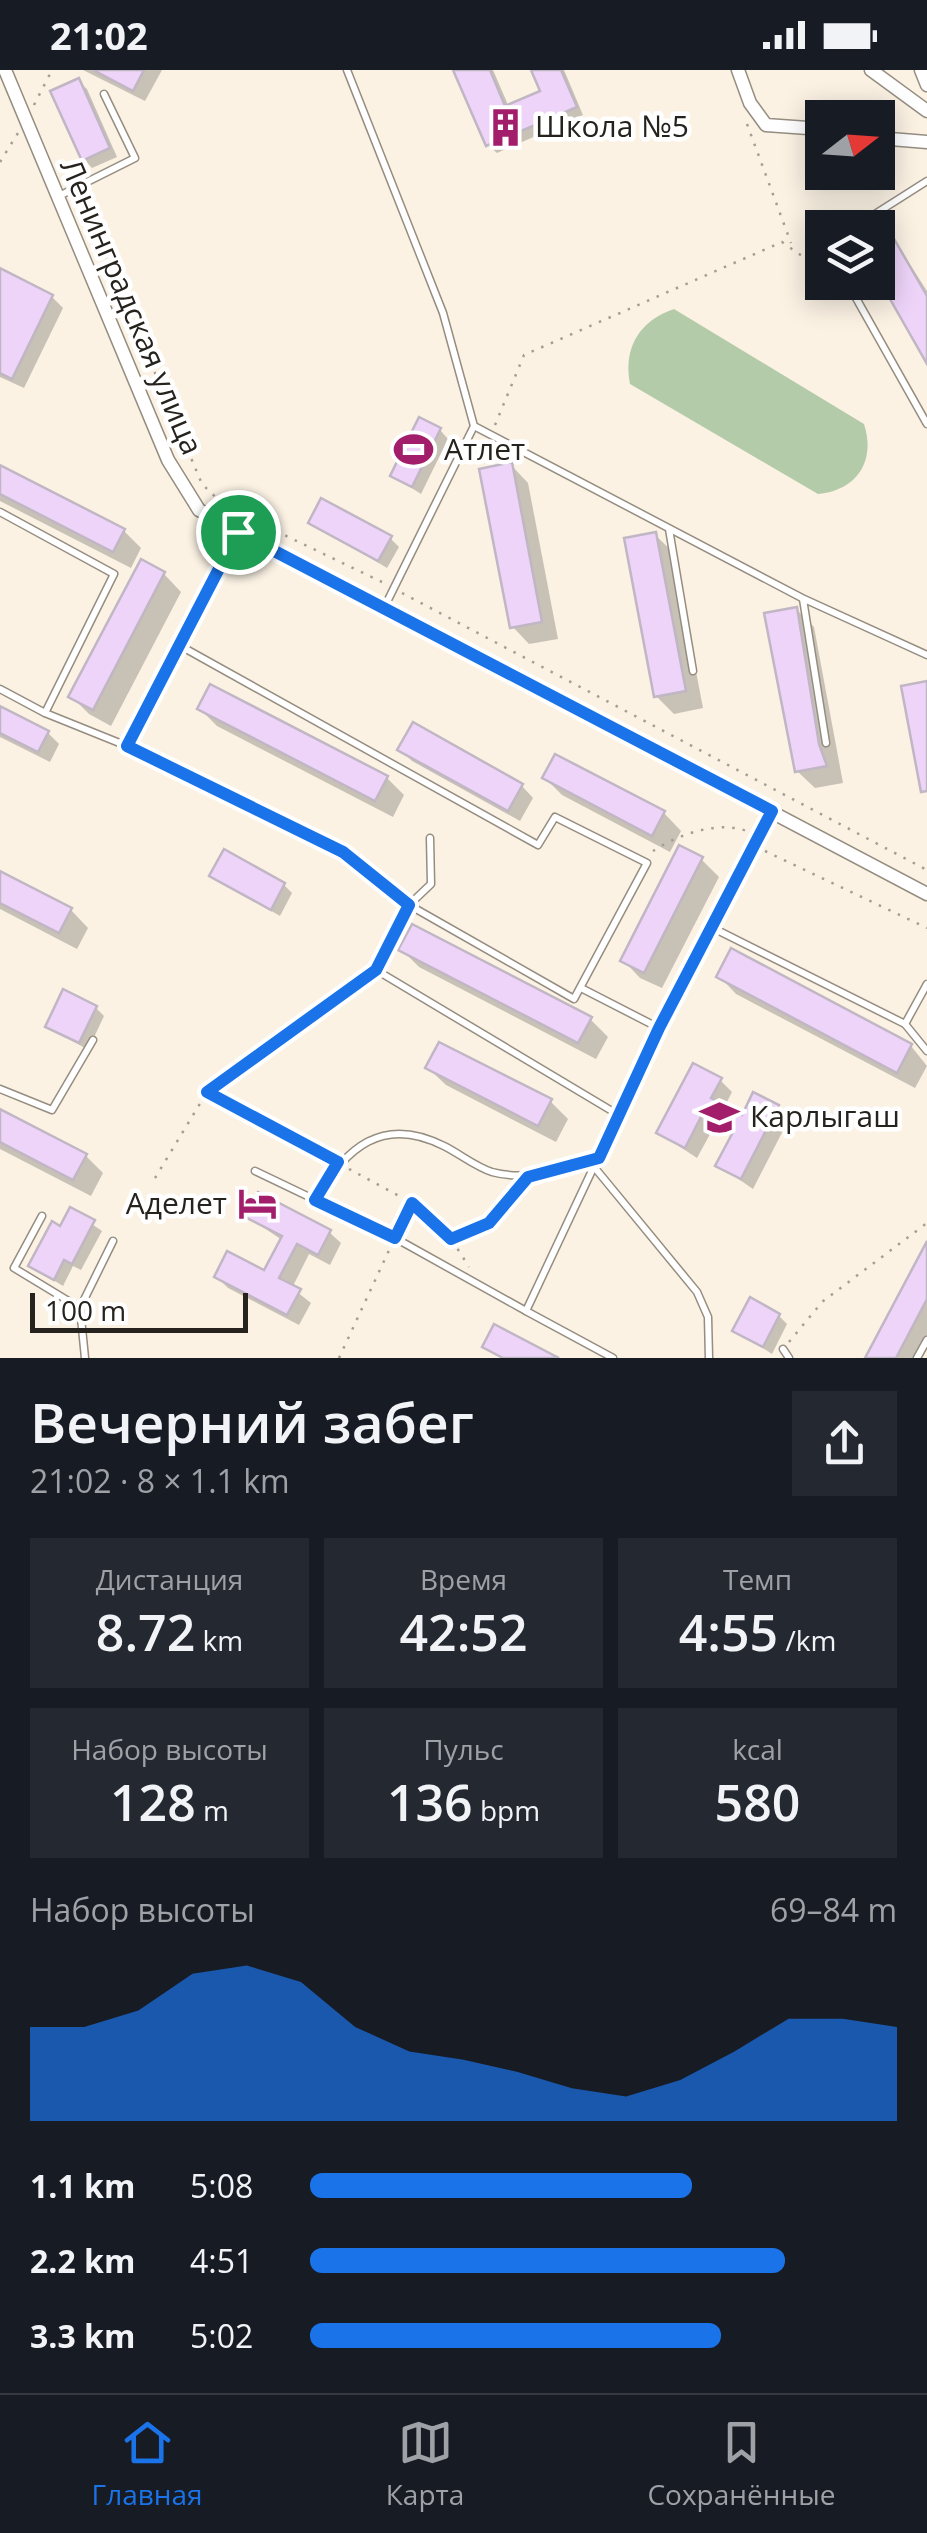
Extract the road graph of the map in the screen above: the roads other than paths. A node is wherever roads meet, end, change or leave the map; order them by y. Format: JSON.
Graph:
{"nodes":[{"id":1,"x":348,"y":70,"type":"edge"},
{"id":2,"x":738,"y":70,"type":"edge"},
{"id":3,"x":870,"y":70,"type":"edge"},
{"id":4,"x":922,"y":70,"type":"edge"},
{"id":5,"x":9,"y":73,"type":"edge"},
{"id":6,"x":927,"y":86,"type":"edge"},
{"id":7,"x":0,"y":94,"type":"edge"},
{"id":8,"x":104,"y":94,"type":"dead end"},
{"id":9,"x":927,"y":110,"type":"edge"},
{"id":10,"x":805,"y":128,"type":"edge"},
{"id":11,"x":895,"y":139,"type":"edge"},
{"id":12,"x":927,"y":142,"type":"edge"},
{"id":13,"x":927,"y":181,"type":"edge"},
{"id":14,"x":57,"y":197,"type":"junction"},
{"id":15,"x":881,"y":210,"type":"edge"},
{"id":16,"x":857,"y":300,"type":"edge"},
{"id":17,"x":927,"y":424,"type":"edge"},
{"id":18,"x":474,"y":426,"type":"junction"},
{"id":19,"x":0,"y":512,"type":"edge"},
{"id":20,"x":668,"y":528,"type":"junction"},
{"id":21,"x":238,"y":532,"type":"junction"},
{"id":22,"x":802,"y":598,"type":"junction"},
{"id":23,"x":384,"y":609,"type":"junction"},
{"id":24,"x":177,"y":644,"type":"junction"},
{"id":25,"x":927,"y":654,"type":"edge"},
{"id":26,"x":693,"y":671,"type":"dead end"},
{"id":27,"x":0,"y":689,"type":"edge"},
{"id":28,"x":45,"y":713,"type":"junction"},
{"id":29,"x":826,"y":743,"type":"dead end"},
{"id":30,"x":127,"y":746,"type":"junction"},
{"id":31,"x":772,"y":811,"type":"junction"},
{"id":32,"x":430,"y":838,"type":"dead end"},
{"id":33,"x":927,"y":894,"type":"edge"},
{"id":34,"x":409,"y":905,"type":"junction"},
{"id":35,"x":713,"y":928,"type":"junction"},
{"id":36,"x":927,"y":984,"type":"edge"},
{"id":37,"x":581,"y":988,"type":"junction"},
{"id":38,"x":906,"y":1024,"type":"junction"},
{"id":39,"x":659,"y":1028,"type":"junction"},
{"id":40,"x":94,"y":1040,"type":"dead end"},
{"id":41,"x":927,"y":1050,"type":"edge"},
{"id":42,"x":0,"y":1089,"type":"edge"},
{"id":43,"x":617,"y":1114,"type":"junction"},
{"id":44,"x":599,"y":1158,"type":"junction"},
{"id":45,"x":595,"y":1168,"type":"junction"},
{"id":46,"x":255,"y":1171,"type":"dead end"},
{"id":47,"x":315,"y":1200,"type":"junction"},
{"id":48,"x":42,"y":1216,"type":"dead end"},
{"id":49,"x":113,"y":1241,"type":"dead end"},
{"id":50,"x":80,"y":1308,"type":"junction"},
{"id":51,"x":526,"y":1311,"type":"junction"},
{"id":52,"x":927,"y":1340,"type":"edge"},
{"id":53,"x":783,"y":1349,"type":"road end"},
{"id":54,"x":85,"y":1358,"type":"edge"},
{"id":55,"x":613,"y":1358,"type":"edge"},
{"id":56,"x":709,"y":1358,"type":"edge"},
{"id":57,"x":789,"y":1358,"type":"edge"},
{"id":58,"x":917,"y":1358,"type":"edge"}],
"edges":[{"from":1,"to":18,"type":"lane"},
{"from":2,"to":10,"type":"street"},
{"from":3,"to":9,"type":"street"},
{"from":4,"to":6,"type":"street"},
{"from":5,"to":7,"type":"street"},
{"from":5,"to":14,"type":"street","name":"Ленинградская улица"},
{"from":8,"to":14,"type":"lane"},
{"from":11,"to":12,"type":"street"},
{"from":13,"to":15,"type":"lane"},
{"from":14,"to":21,"type":"street","name":"Ленинградская улица"},
{"from":16,"to":17,"type":"lane"},
{"from":18,"to":20,"type":"lane"},
{"from":18,"to":23,"type":"lane"},
{"from":19,"to":28,"type":"lane"},
{"from":20,"to":22,"type":"lane"},
{"from":20,"to":26,"type":"lane"},
{"from":21,"to":23,"type":"street","name":"Ленинградская улица"},
{"from":21,"to":24,"type":"lane"},
{"from":22,"to":25,"type":"lane"},
{"from":22,"to":29,"type":"lane"},
{"from":23,"to":31,"type":"street","name":"Ленинградская улица"},
{"from":24,"to":30,"type":"lane"},
{"from":24,"to":37,"type":"lane"},
{"from":27,"to":28,"type":"lane"},
{"from":28,"to":30,"type":"lane"},
{"from":30,"to":34,"type":"lane"},
{"from":31,"to":33,"type":"street","name":"Ленинградская улица"},
{"from":31,"to":35,"type":"lane"},
{"from":32,"to":34,"type":"lane"},
{"from":34,"to":37,"type":"lane"},
{"from":34,"to":43,"type":"lane"},
{"from":35,"to":38,"type":"lane"},
{"from":35,"to":39,"type":"lane"},
{"from":36,"to":38,"type":"lane"},
{"from":37,"to":39,"type":"lane"},
{"from":38,"to":41,"type":"lane"},
{"from":39,"to":43,"type":"lane"},
{"from":40,"to":42,"type":"lane"},
{"from":43,"to":44,"type":"lane"},
{"from":44,"to":45,"type":"lane"},
{"from":44,"to":47,"type":"lane"},
{"from":45,"to":51,"type":"lane"},
{"from":45,"to":56,"type":"lane"},
{"from":46,"to":47,"type":"lane"},
{"from":47,"to":51,"type":"lane"},
{"from":48,"to":50,"type":"lane"},
{"from":49,"to":50,"type":"lane"},
{"from":50,"to":54,"type":"lane"},
{"from":51,"to":55,"type":"lane"},
{"from":52,"to":58,"type":"lane"},
{"from":53,"to":57,"type":"lane"}]}
